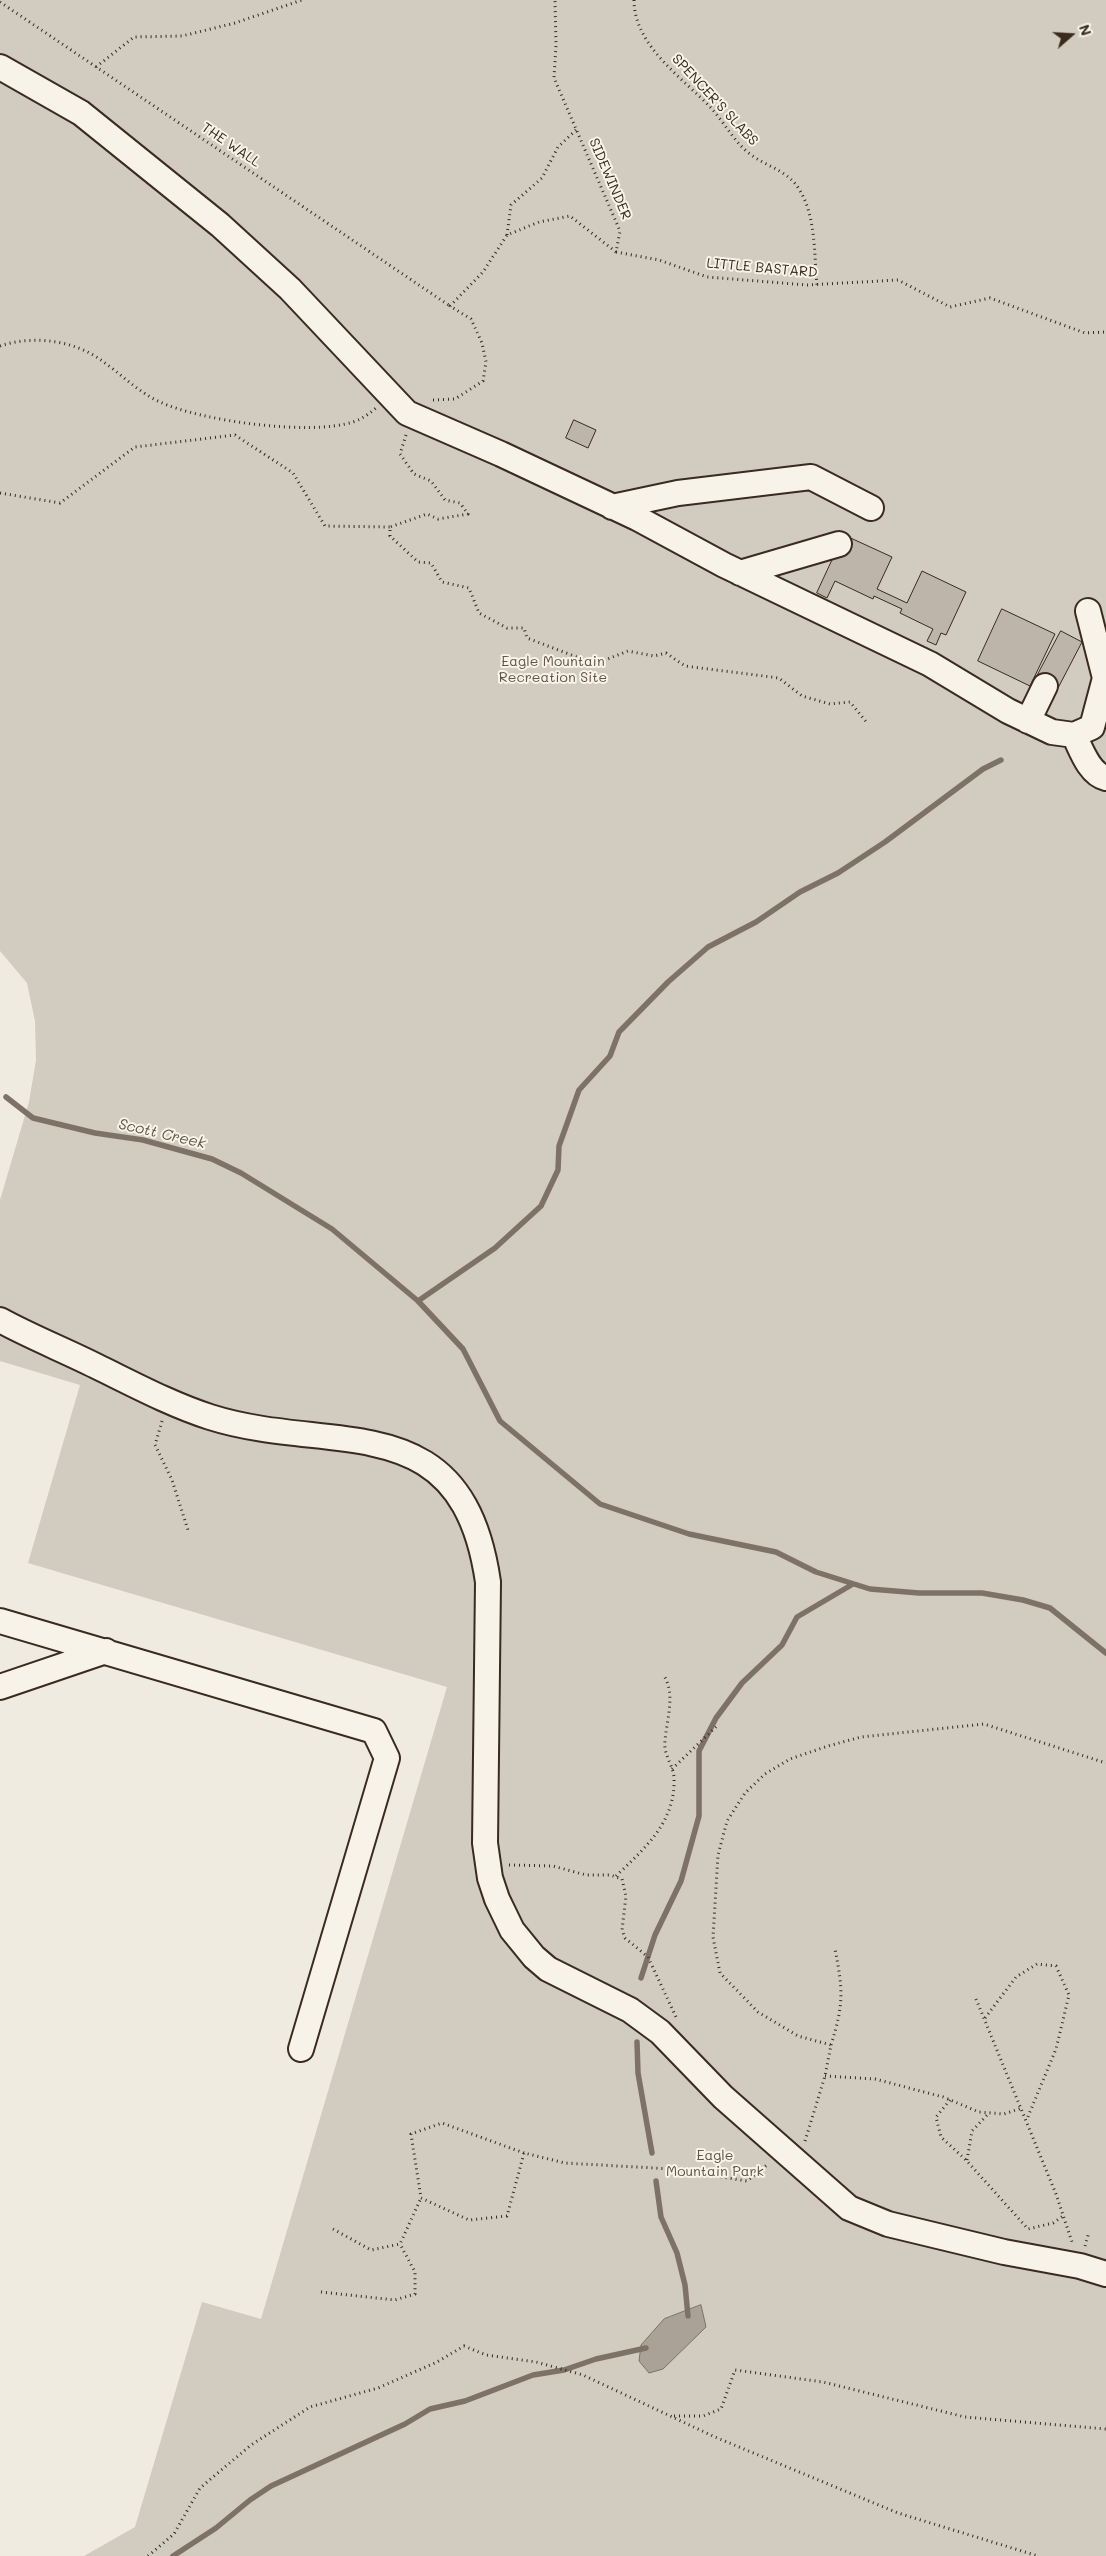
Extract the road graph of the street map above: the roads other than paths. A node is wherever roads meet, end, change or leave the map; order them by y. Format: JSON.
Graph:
{"nodes":[{"id":1,"x":0,"y":67,"type":"edge"},
{"id":2,"x":612,"y":507,"type":"junction"},
{"id":3,"x":871,"y":508,"type":"dead end"},
{"id":4,"x":840,"y":544,"type":"dead end"},
{"id":5,"x":740,"y":573,"type":"junction"},
{"id":6,"x":1088,"y":611,"type":"dead end"},
{"id":7,"x":1045,"y":686,"type":"dead end"},
{"id":8,"x":1028,"y":721,"type":"junction"},
{"id":9,"x":1074,"y":735,"type":"junction"},
{"id":10,"x":1106,"y":778,"type":"edge"},
{"id":11,"x":0,"y":1320,"type":"edge"},
{"id":12,"x":0,"y":1621,"type":"edge"},
{"id":13,"x":106,"y":1651,"type":"junction"},
{"id":14,"x":0,"y":1687,"type":"edge"},
{"id":15,"x":301,"y":2049,"type":"dead end"},
{"id":16,"x":1106,"y":2274,"type":"edge"}],
"edges":[{"from":1,"to":2,"type":"lane"},
{"from":2,"to":3,"type":"lane"},
{"from":2,"to":5,"type":"lane"},
{"from":4,"to":5,"type":"lane"},
{"from":5,"to":8,"type":"lane"},
{"from":6,"to":9,"type":"lane"},
{"from":7,"to":8,"type":"lane"},
{"from":8,"to":9,"type":"lane"},
{"from":9,"to":10,"type":"lane"},
{"from":11,"to":16,"type":"lane"},
{"from":12,"to":13,"type":"lane"},
{"from":13,"to":14,"type":"lane"},
{"from":13,"to":15,"type":"lane"}]}
